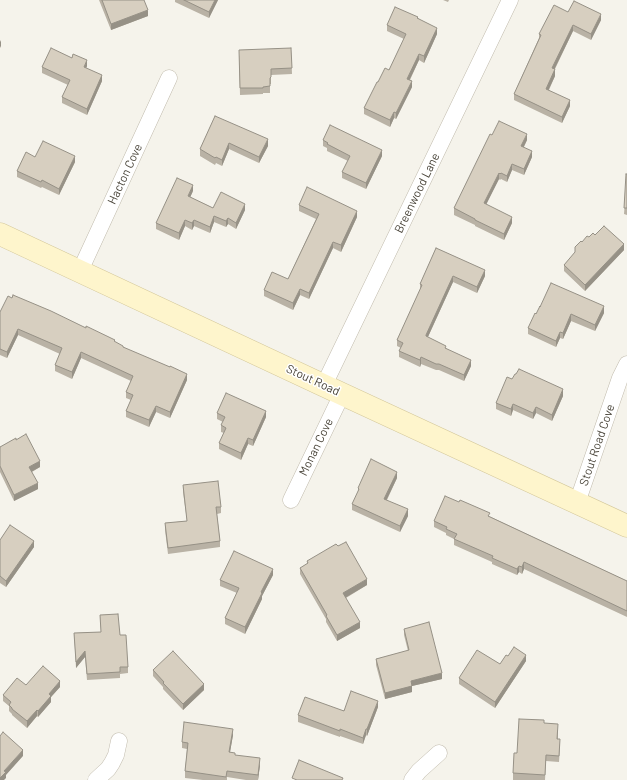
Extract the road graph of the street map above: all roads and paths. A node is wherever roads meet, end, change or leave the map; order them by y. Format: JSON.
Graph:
{"nodes":[{"id":1,"x":510,"y":0,"type":"edge"},
{"id":2,"x":169,"y":78,"type":"dead end"},
{"id":3,"x":0,"y":234,"type":"edge"},
{"id":4,"x":80,"y":271,"type":"junction"},
{"id":5,"x":627,"y":364,"type":"edge"},
{"id":6,"x":333,"y":390,"type":"junction"},
{"id":7,"x":291,"y":500,"type":"dead end"},
{"id":8,"x":578,"y":503,"type":"junction"},
{"id":9,"x":627,"y":526,"type":"edge"},
{"id":10,"x":119,"y":741,"type":"dead end"},
{"id":11,"x":439,"y":753,"type":"dead end"},
{"id":12,"x":96,"y":780,"type":"edge"},
{"id":13,"x":412,"y":780,"type":"edge"}],
"edges":[{"from":1,"to":6,"type":"street","name":"Breenwood Lane"},
{"from":2,"to":4,"type":"street","name":"Hacton Cove"},
{"from":3,"to":4,"type":"street","name":"Stout Road"},
{"from":4,"to":6,"type":"street","name":"Stout Road"},
{"from":5,"to":8,"type":"street","name":"Stout Road Cove"},
{"from":6,"to":7,"type":"street","name":"Monan Cove"},
{"from":6,"to":8,"type":"street","name":"Stout Road"},
{"from":8,"to":9,"type":"street","name":"Stout Road"},
{"from":10,"to":12,"type":"street"},
{"from":11,"to":13,"type":"street"}]}
